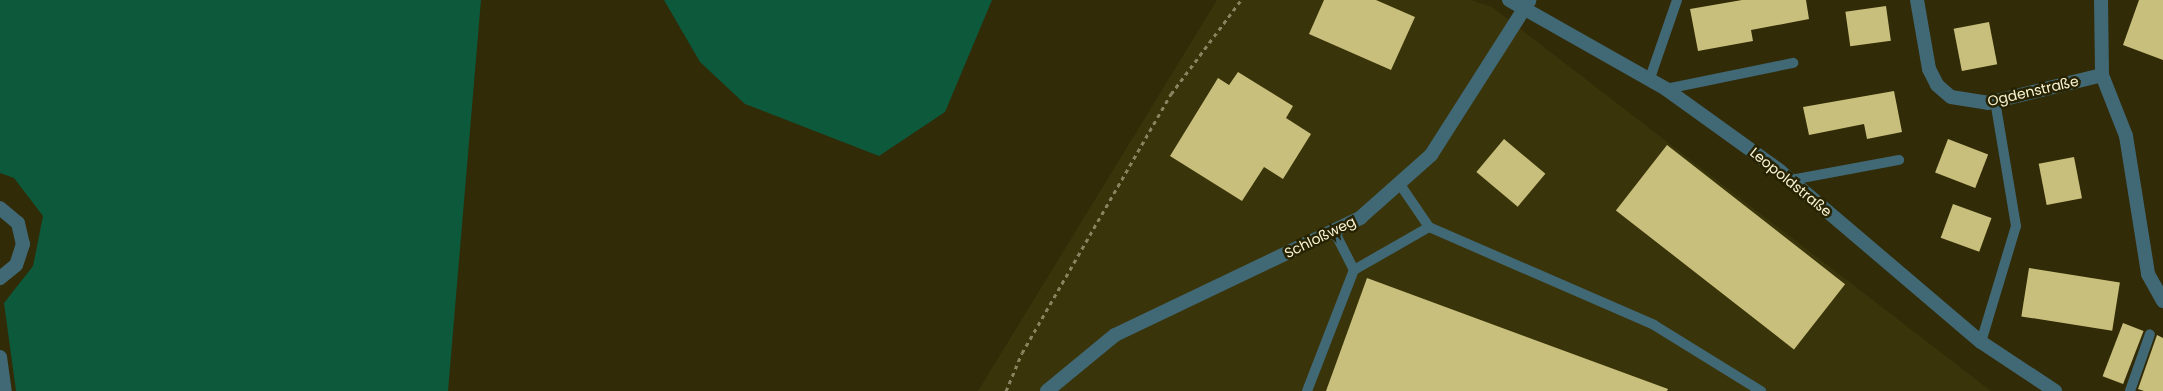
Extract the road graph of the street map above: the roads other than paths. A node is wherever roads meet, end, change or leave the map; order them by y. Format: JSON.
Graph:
{"nodes":[{"id":1,"x":1509,"y":0,"type":"edge"},
{"id":2,"x":1677,"y":0,"type":"edge"},
{"id":3,"x":1917,"y":0,"type":"edge"},
{"id":4,"x":2101,"y":0,"type":"edge"},
{"id":5,"x":1527,"y":4,"type":"edge"},
{"id":6,"x":1793,"y":63,"type":"dead end"},
{"id":7,"x":2102,"y":74,"type":"junction"},
{"id":8,"x":1650,"y":78,"type":"junction"},
{"id":9,"x":1666,"y":89,"type":"junction"},
{"id":10,"x":1995,"y":101,"type":"junction"},
{"id":11,"x":1899,"y":160,"type":"dead end"},
{"id":12,"x":1792,"y":180,"type":"junction"},
{"id":13,"x":1399,"y":183,"type":"junction"},
{"id":14,"x":0,"y":208,"type":"edge"},
{"id":15,"x":1429,"y":227,"type":"junction"},
{"id":16,"x":1334,"y":231,"type":"junction"},
{"id":17,"x":1354,"y":270,"type":"junction"},
{"id":18,"x":0,"y":278,"type":"edge"},
{"id":19,"x":2163,"y":300,"type":"edge"},
{"id":20,"x":2150,"y":334,"type":"dead end"},
{"id":21,"x":1981,"y":342,"type":"junction"},
{"id":22,"x":0,"y":357,"type":"edge"},
{"id":23,"x":5,"y":391,"type":"edge"},
{"id":24,"x":1047,"y":391,"type":"edge"},
{"id":25,"x":1307,"y":391,"type":"edge"},
{"id":26,"x":1761,"y":391,"type":"edge"},
{"id":27,"x":2055,"y":391,"type":"edge"},
{"id":28,"x":2130,"y":391,"type":"edge"}],
"edges":[{"from":1,"to":5,"type":"street","name":"Leopoldstraße"},
{"from":2,"to":8,"type":"lane"},
{"from":3,"to":10,"type":"street","name":"Ogdenstraße"},
{"from":4,"to":7,"type":"street"},
{"from":5,"to":8,"type":"street","name":"Leopoldstraße"},
{"from":5,"to":13,"type":"street","name":"Schloßweg"},
{"from":6,"to":9,"type":"lane"},
{"from":7,"to":10,"type":"street","name":"Ogdenstraße"},
{"from":7,"to":19,"type":"street"},
{"from":8,"to":9,"type":"street","name":"Leopoldstraße"},
{"from":9,"to":12,"type":"street","name":"Leopoldstraße"},
{"from":10,"to":21,"type":"lane"},
{"from":11,"to":12,"type":"lane"},
{"from":12,"to":21,"type":"street","name":"Leopoldstraße"},
{"from":13,"to":15,"type":"lane"},
{"from":13,"to":16,"type":"street","name":"Schloßweg"},
{"from":14,"to":18,"type":"street"},
{"from":15,"to":17,"type":"lane"},
{"from":15,"to":26,"type":"lane"},
{"from":16,"to":17,"type":"lane"},
{"from":16,"to":24,"type":"street","name":"Schloßweg"},
{"from":17,"to":25,"type":"lane"},
{"from":20,"to":28,"type":"lane"},
{"from":21,"to":27,"type":"street","name":"Leopoldstraße"},
{"from":22,"to":23,"type":"street"}]}
